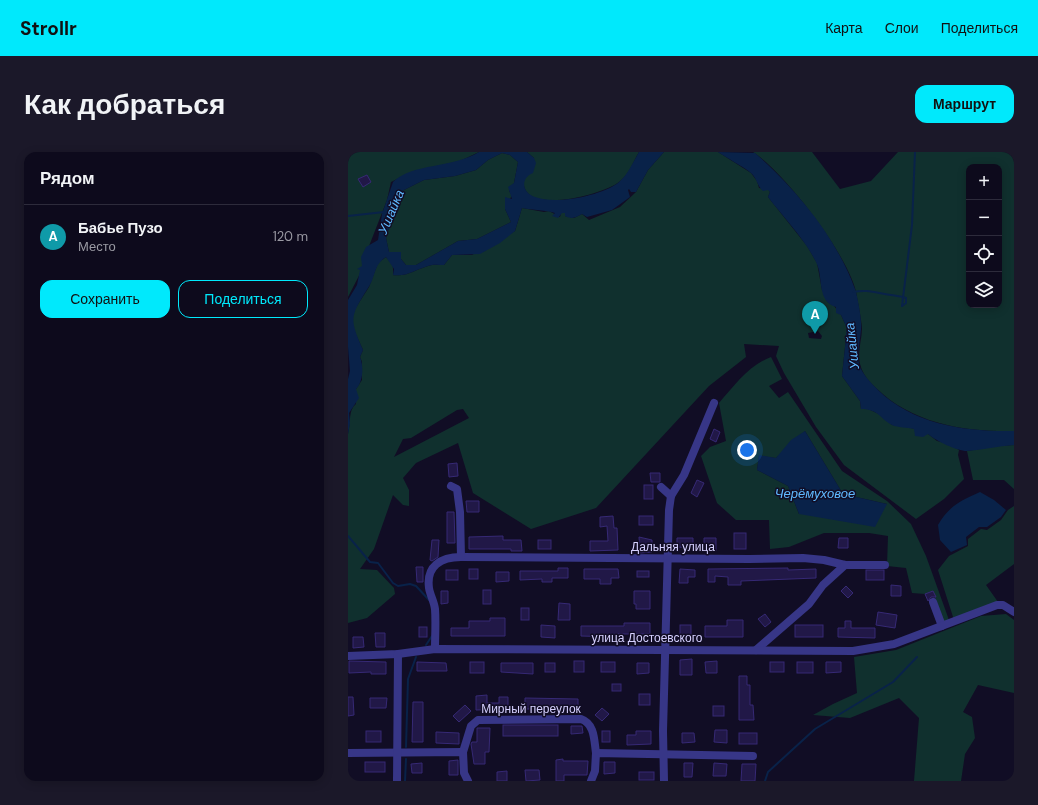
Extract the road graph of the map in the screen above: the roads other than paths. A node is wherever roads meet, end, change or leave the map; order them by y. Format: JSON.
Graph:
{"nodes":[{"id":1,"x":714,"y":403,"type":"dead end"},
{"id":2,"x":451,"y":486,"type":"dead end"},
{"id":3,"x":661,"y":486,"type":"dead end"},
{"id":4,"x":671,"y":496,"type":"junction"},
{"id":5,"x":460,"y":557,"type":"junction"},
{"id":6,"x":667,"y":558,"type":"junction"},
{"id":7,"x":845,"y":565,"type":"junction"},
{"id":8,"x":885,"y":566,"type":"dead end"},
{"id":9,"x":933,"y":602,"type":"dead end"},
{"id":10,"x":1014,"y":612,"type":"edge"},
{"id":11,"x":942,"y":626,"type":"junction"},
{"id":12,"x":435,"y":649,"type":"junction"},
{"id":13,"x":665,"y":650,"type":"junction"},
{"id":14,"x":756,"y":650,"type":"junction"},
{"id":15,"x":398,"y":654,"type":"junction"},
{"id":16,"x":348,"y":656,"type":"edge"},
{"id":17,"x":463,"y":752,"type":"junction"},
{"id":18,"x":348,"y":753,"type":"edge"},
{"id":19,"x":397,"y":753,"type":"junction"},
{"id":20,"x":596,"y":753,"type":"junction"},
{"id":21,"x":664,"y":754,"type":"junction"},
{"id":22,"x":753,"y":756,"type":"dead end"},
{"id":23,"x":397,"y":781,"type":"edge"},
{"id":24,"x":468,"y":781,"type":"edge"},
{"id":25,"x":591,"y":781,"type":"edge"},
{"id":26,"x":664,"y":781,"type":"edge"}],
"edges":[{"from":1,"to":4,"type":"street"},
{"from":2,"to":5,"type":"street"},
{"from":3,"to":4,"type":"street"},
{"from":4,"to":6,"type":"street"},
{"from":5,"to":6,"type":"street","name":"Дальняя улица"},
{"from":5,"to":12,"type":"street","name":"Дальняя улица"},
{"from":6,"to":7,"type":"street","name":"Дальняя улица"},
{"from":6,"to":13,"type":"street"},
{"from":7,"to":8,"type":"street","name":"Дальняя улица"},
{"from":7,"to":14,"type":"street"},
{"from":9,"to":11,"type":"street"},
{"from":10,"to":11,"type":"street","name":"улица Достоевского"},
{"from":11,"to":14,"type":"street","name":"улица Достоевского"},
{"from":12,"to":13,"type":"street","name":"улица Достоевского"},
{"from":12,"to":15,"type":"street","name":"улица Достоевского"},
{"from":13,"to":14,"type":"street","name":"улица Достоевского"},
{"from":13,"to":21,"type":"street"},
{"from":15,"to":16,"type":"street","name":"улица Достоевского"},
{"from":15,"to":19,"type":"street"},
{"from":17,"to":19,"type":"street"},
{"from":17,"to":20,"type":"street","name":"Мирный переулок"},
{"from":17,"to":24,"type":"street","name":"Мирный переулок"},
{"from":18,"to":19,"type":"street"},
{"from":19,"to":23,"type":"street"},
{"from":20,"to":21,"type":"street"},
{"from":20,"to":25,"type":"street","name":"Мирный переулок"},
{"from":21,"to":22,"type":"street"},
{"from":21,"to":26,"type":"street"}]}
